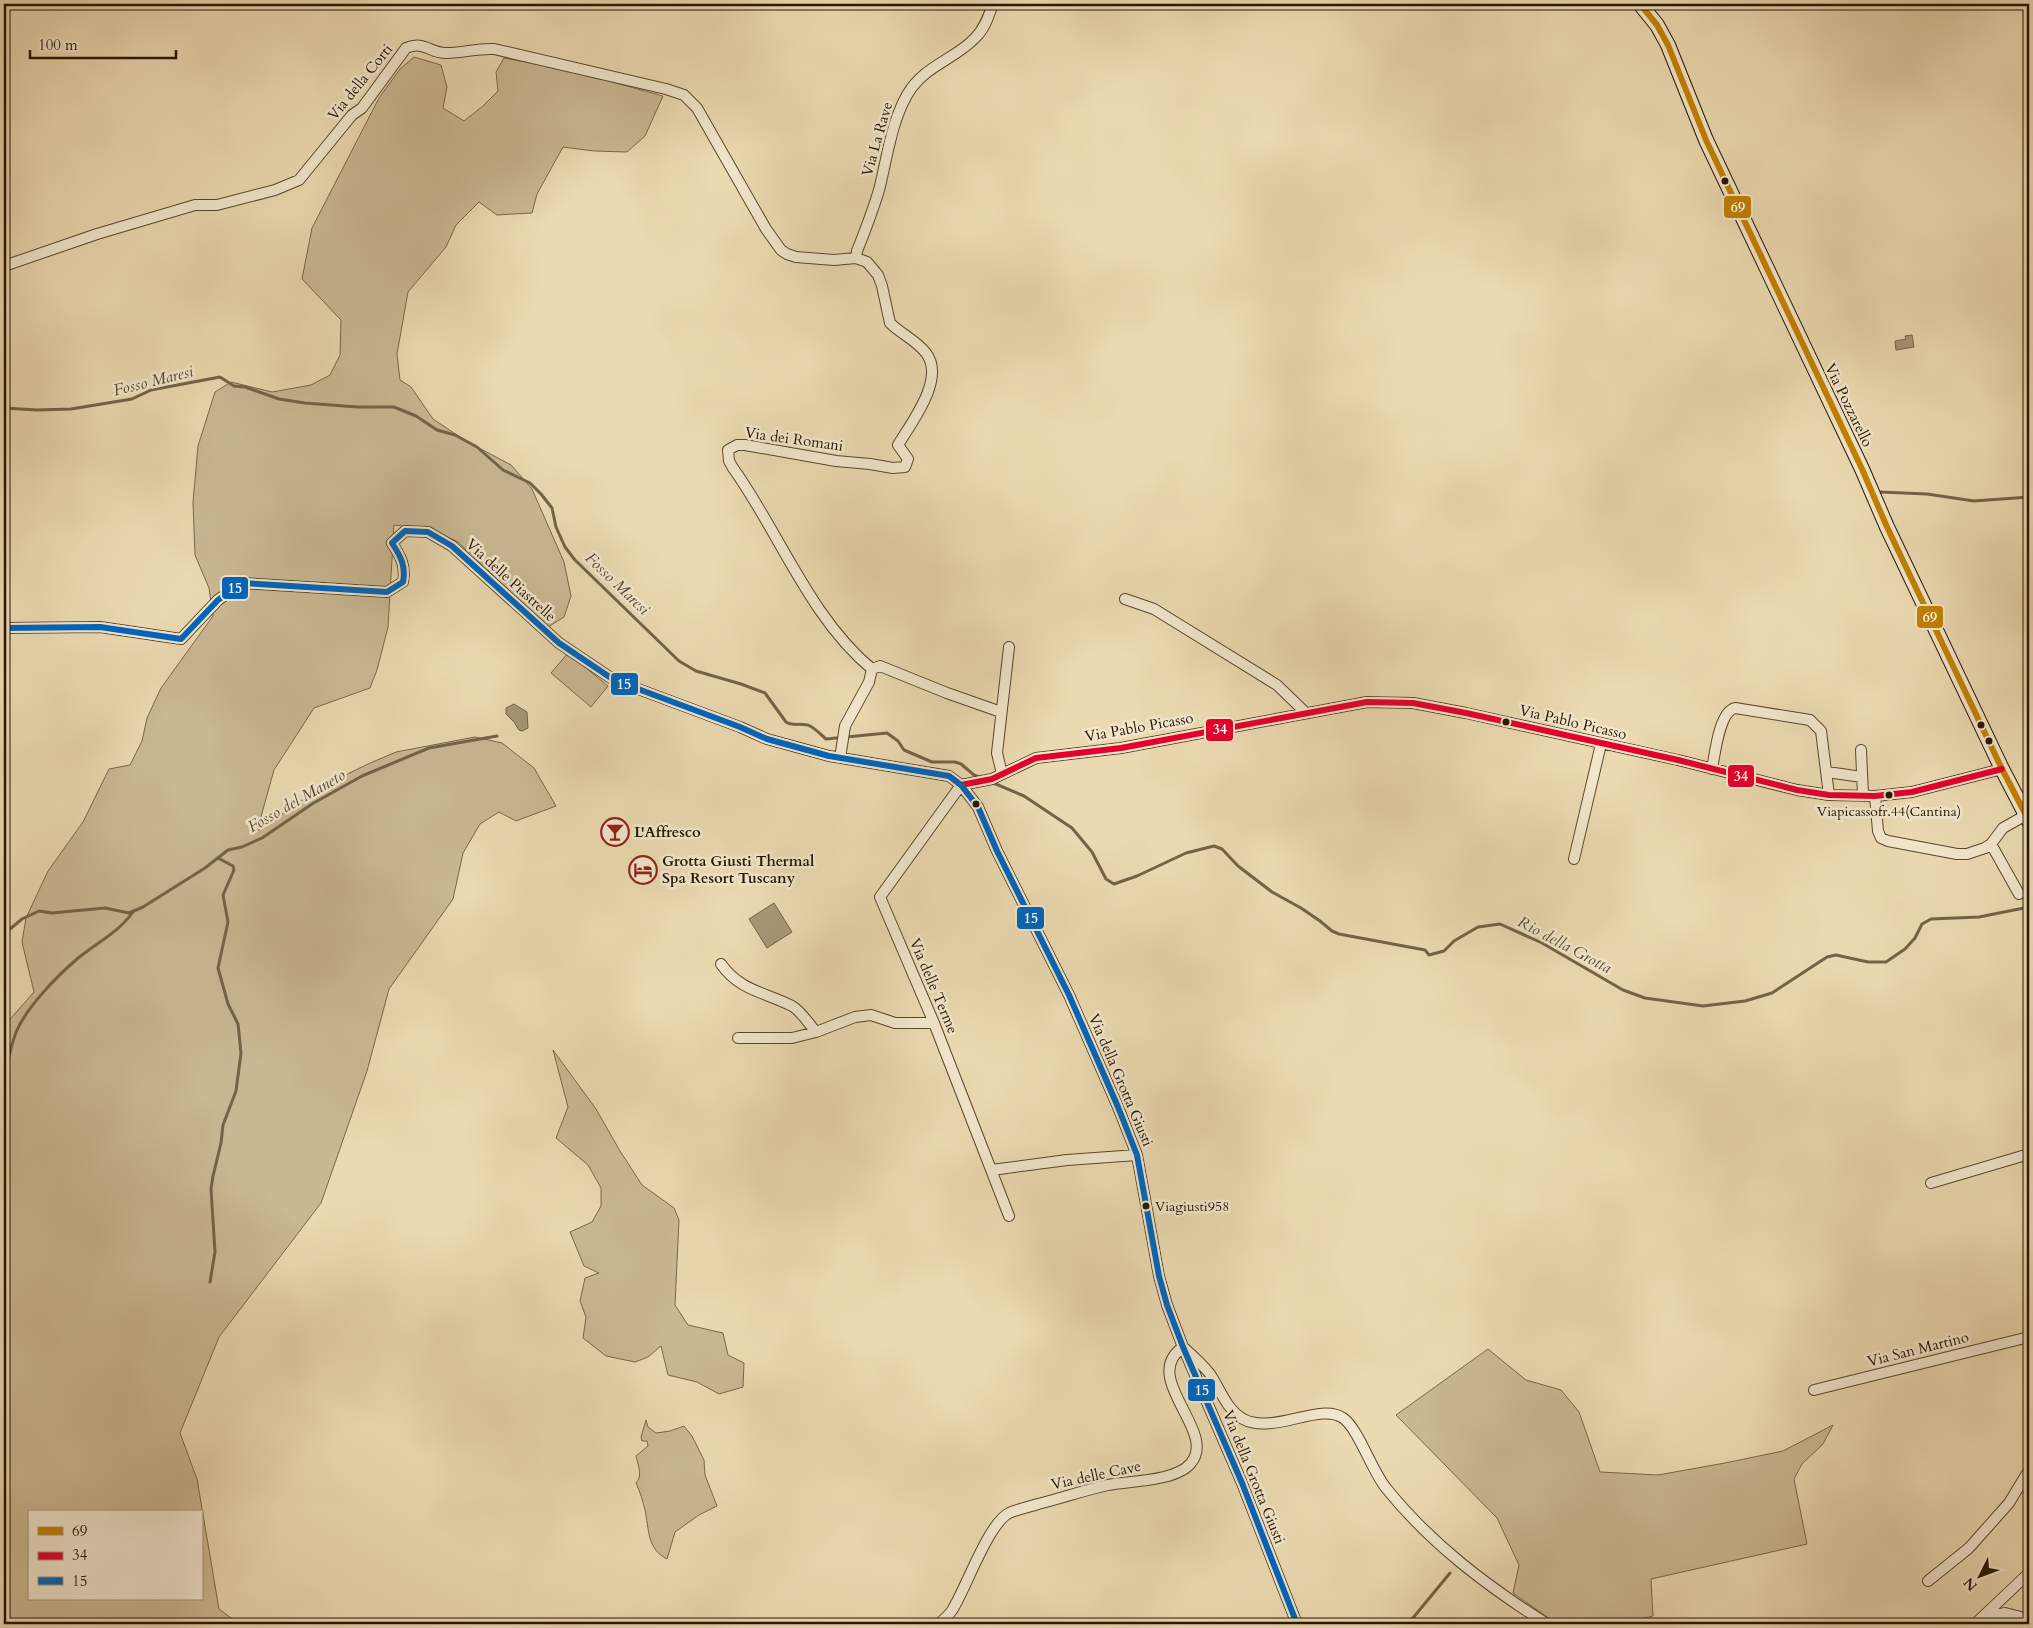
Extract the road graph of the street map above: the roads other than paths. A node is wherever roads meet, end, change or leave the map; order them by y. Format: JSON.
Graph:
{"nodes":[{"id":1,"x":994,"y":4,"type":"edge"},
{"id":2,"x":1640,"y":4,"type":"edge"},
{"id":3,"x":856,"y":258,"type":"junction"},
{"id":4,"x":4,"y":266,"type":"edge"},
{"id":5,"x":1125,"y":599,"type":"dead end"},
{"id":6,"x":4,"y":628,"type":"edge"},
{"id":7,"x":1009,"y":647,"type":"dead end"},
{"id":8,"x":872,"y":669,"type":"junction"},
{"id":9,"x":1000,"y":712,"type":"junction"},
{"id":10,"x":1306,"y":713,"type":"junction"},
{"id":11,"x":1601,"y":744,"type":"junction"},
{"id":12,"x":1861,"y":750,"type":"dead end"},
{"id":13,"x":819,"y":754,"type":"joint"},
{"id":14,"x":840,"y":758,"type":"junction"},
{"id":15,"x":1712,"y":769,"type":"junction"},
{"id":16,"x":2002,"y":769,"type":"junction"},
{"id":17,"x":1827,"y":772,"type":"junction"},
{"id":18,"x":1002,"y":774,"type":"junction"},
{"id":19,"x":1862,"y":777,"type":"junction"},
{"id":20,"x":961,"y":785,"type":"junction"},
{"id":21,"x":1830,"y":795,"type":"junction"},
{"id":22,"x":1863,"y":795,"type":"junction"},
{"id":23,"x":1875,"y":796,"type":"junction"},
{"id":24,"x":2028,"y":818,"type":"edge"},
{"id":25,"x":1991,"y":844,"type":"junction"},
{"id":26,"x":1574,"y":859,"type":"dead end"},
{"id":27,"x":2019,"y":894,"type":"dead end"},
{"id":28,"x":721,"y":964,"type":"dead end"},
{"id":29,"x":934,"y":1023,"type":"junction"},
{"id":30,"x":816,"y":1032,"type":"junction"},
{"id":31,"x":738,"y":1038,"type":"dead end"},
{"id":32,"x":2029,"y":1154,"type":"edge"},
{"id":33,"x":1138,"y":1155,"type":"junction"},
{"id":34,"x":992,"y":1170,"type":"junction"},
{"id":35,"x":1931,"y":1183,"type":"dead end"},
{"id":36,"x":1009,"y":1216,"type":"dead end"},
{"id":37,"x":2029,"y":1337,"type":"edge"},
{"id":38,"x":1183,"y":1346,"type":"junction"},
{"id":39,"x":1814,"y":1390,"type":"dead end"},
{"id":40,"x":2029,"y":1470,"type":"edge"},
{"id":41,"x":2029,"y":1573,"type":"edge"},
{"id":42,"x":1928,"y":1581,"type":"dead end"},
{"id":43,"x":2029,"y":1619,"type":"edge"},
{"id":44,"x":1978,"y":1622,"type":"edge"},
{"id":45,"x":939,"y":1624,"type":"edge"},
{"id":46,"x":1297,"y":1624,"type":"edge"},
{"id":47,"x":1547,"y":1624,"type":"edge"}],
"edges":[{"from":1,"to":3,"type":"street","name":"Via La Rave"},
{"from":2,"to":16,"type":"street","name":"Via Pozzarello"},
{"from":3,"to":4,"type":"street","name":"Via della Corti"},
{"from":3,"to":8,"type":"street","name":"Via dei Romani"},
{"from":5,"to":10,"type":"street"},
{"from":6,"to":13,"type":"street","name":"Via delle Piastrelle"},
{"from":7,"to":9,"type":"street"},
{"from":8,"to":9,"type":"street"},
{"from":8,"to":14,"type":"street"},
{"from":9,"to":18,"type":"street"},
{"from":10,"to":11,"type":"street","name":"Via Pablo Picasso"},
{"from":10,"to":18,"type":"street","name":"Via Pablo Picasso"},
{"from":11,"to":15,"type":"street","name":"Via Pablo Picasso"},
{"from":11,"to":26,"type":"street"},
{"from":12,"to":19,"type":"street"},
{"from":13,"to":14,"type":"street","name":"Via della Grotta Giusti"},
{"from":14,"to":20,"type":"street","name":"Via della Grotta Giusti"},
{"from":15,"to":17,"type":"street"},
{"from":15,"to":21,"type":"street","name":"Via Pablo Picasso"},
{"from":16,"to":23,"type":"street","name":"Via Pablo Picasso"},
{"from":16,"to":24,"type":"street","name":"Via Pozzarello"},
{"from":17,"to":19,"type":"street"},
{"from":17,"to":21,"type":"street"},
{"from":18,"to":20,"type":"street","name":"Via Pablo Picasso"},
{"from":19,"to":22,"type":"street"},
{"from":20,"to":29,"type":"street","name":"Via delle Terme"},
{"from":20,"to":33,"type":"street","name":"Via della Grotta Giusti"},
{"from":21,"to":22,"type":"street","name":"Via Pablo Picasso"},
{"from":22,"to":23,"type":"street","name":"Via Pablo Picasso"},
{"from":23,"to":25,"type":"street"},
{"from":24,"to":25,"type":"street"},
{"from":25,"to":27,"type":"street"},
{"from":28,"to":30,"type":"street"},
{"from":29,"to":30,"type":"street"},
{"from":29,"to":34,"type":"street","name":"Via delle Terme"},
{"from":30,"to":31,"type":"street"},
{"from":32,"to":35,"type":"street"},
{"from":33,"to":34,"type":"street"},
{"from":33,"to":38,"type":"street","name":"Via della Grotta Giusti"},
{"from":34,"to":36,"type":"street","name":"Via delle Terme"},
{"from":37,"to":39,"type":"street","name":"Via San Martino"},
{"from":38,"to":45,"type":"street","name":"Via delle Cave"},
{"from":38,"to":46,"type":"street","name":"Via della Grotta Giusti"},
{"from":38,"to":47,"type":"street"},
{"from":40,"to":42,"type":"street"},
{"from":41,"to":44,"type":"street"},
{"from":43,"to":44,"type":"street"}]}
